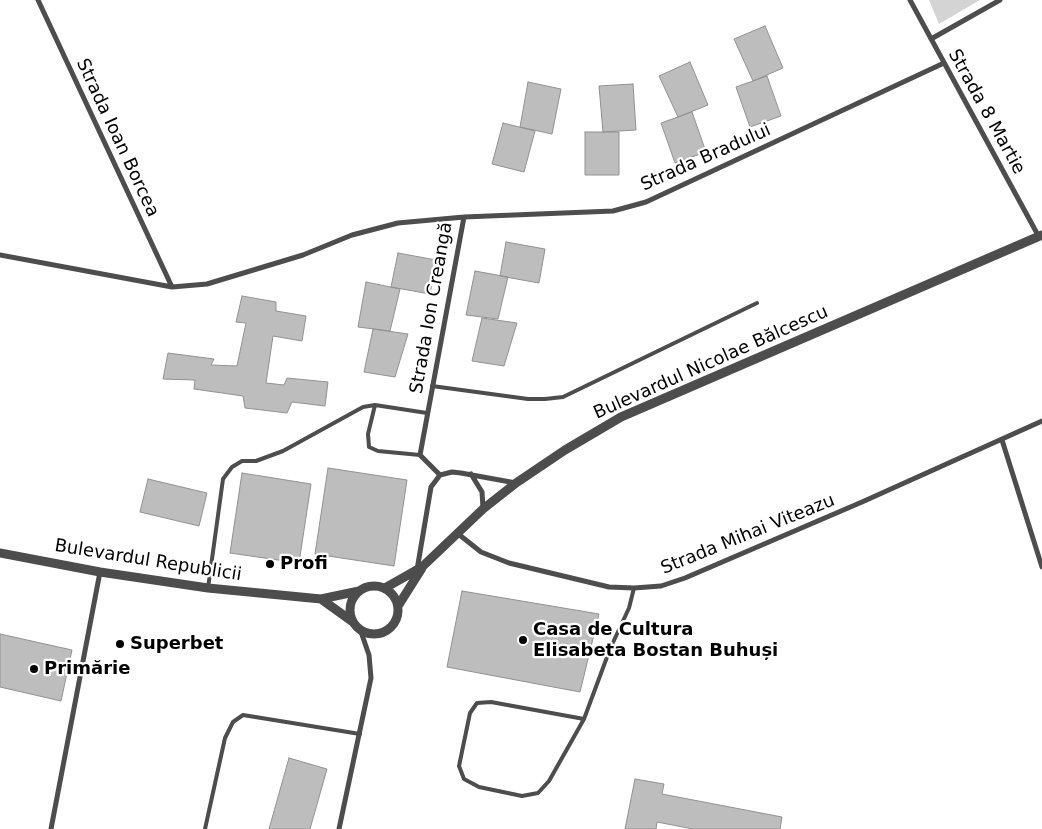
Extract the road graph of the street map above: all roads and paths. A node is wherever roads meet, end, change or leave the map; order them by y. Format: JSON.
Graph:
{"nodes":[{"id":1,"x":38,"y":0,"type":"edge"},
{"id":2,"x":910,"y":0,"type":"edge"},
{"id":3,"x":1000,"y":0,"type":"edge"},
{"id":4,"x":931,"y":39,"type":"junction"},
{"id":5,"x":944,"y":63,"type":"junction"},
{"id":6,"x":464,"y":217,"type":"junction"},
{"id":7,"x":1040,"y":236,"type":"edge"},
{"id":8,"x":0,"y":255,"type":"edge"},
{"id":9,"x":172,"y":287,"type":"junction"},
{"id":10,"x":757,"y":303,"type":"dead end"},
{"id":11,"x":432,"y":386,"type":"junction"},
{"id":12,"x":375,"y":405,"type":"junction"},
{"id":13,"x":428,"y":413,"type":"junction"},
{"id":14,"x":1042,"y":421,"type":"edge"},
{"id":15,"x":1002,"y":440,"type":"junction"},
{"id":16,"x":420,"y":455,"type":"junction"},
{"id":17,"x":471,"y":474,"type":"junction"},
{"id":18,"x":440,"y":475,"type":"junction"},
{"id":19,"x":516,"y":483,"type":"junction"},
{"id":20,"x":483,"y":509,"type":"junction"},
{"id":21,"x":457,"y":533,"type":"junction"},
{"id":22,"x":0,"y":553,"type":"edge"},
{"id":23,"x":1042,"y":567,"type":"edge"},
{"id":24,"x":419,"y":569,"type":"junction"},
{"id":25,"x":100,"y":572,"type":"junction"},
{"id":26,"x":208,"y":588,"type":"junction"},
{"id":27,"x":385,"y":588,"type":"junction"},
{"id":28,"x":634,"y":588,"type":"junction"},
{"id":29,"x":359,"y":591,"type":"junction"},
{"id":30,"x":321,"y":599,"type":"junction"},
{"id":31,"x":398,"y":606,"type":"junction"},
{"id":32,"x":357,"y":626,"type":"junction"},
{"id":33,"x":584,"y":719,"type":"junction"},
{"id":34,"x":360,"y":734,"type":"junction"},
{"id":35,"x":51,"y":829,"type":"edge"},
{"id":36,"x":205,"y":829,"type":"edge"},
{"id":37,"x":339,"y":829,"type":"edge"}],
"edges":[{"from":1,"to":9,"type":"street","name":"Strada Ioan Borcea"},
{"from":2,"to":4,"type":"street","name":"Strada 8 Martie"},
{"from":3,"to":4,"type":"street"},
{"from":4,"to":5,"type":"street","name":"Strada 8 Martie"},
{"from":5,"to":6,"type":"street","name":"Strada Bradului"},
{"from":5,"to":7,"type":"street","name":"Strada 8 Martie"},
{"from":6,"to":9,"type":"street","name":"Strada Ion Creangă"},
{"from":6,"to":11,"type":"street","name":"Strada Ion Creangă"},
{"from":7,"to":19,"type":"street","name":"Bulevardul Nicolae Bălcescu"},
{"from":8,"to":9,"type":"street","name":"Strada Ion Creangă"},
{"from":10,"to":11,"type":"lane"},
{"from":11,"to":13,"type":"street","name":"Strada Ion Creangă"},
{"from":12,"to":13,"type":"lane"},
{"from":12,"to":16,"type":"lane"},
{"from":12,"to":26,"type":"lane"},
{"from":13,"to":16,"type":"street","name":"Strada Ion Creangă"},
{"from":14,"to":15,"type":"street","name":"Strada Mihai Viteazu"},
{"from":15,"to":23,"type":"street"},
{"from":15,"to":28,"type":"street","name":"Strada Mihai Viteazu"},
{"from":16,"to":18,"type":"street"},
{"from":17,"to":18,"type":"street"},
{"from":17,"to":19,"type":"street"},
{"from":17,"to":20,"type":"street"},
{"from":18,"to":24,"type":"street"},
{"from":19,"to":20,"type":"street","name":"Bulevardul Nicolae Bălcescu"},
{"from":20,"to":21,"type":"street","name":"Bulevardul Nicolae Bălcescu"},
{"from":21,"to":24,"type":"street","name":"Bulevardul Nicolae Bălcescu"},
{"from":21,"to":28,"type":"street","name":"Strada Mihai Viteazu"},
{"from":22,"to":25,"type":"street","name":"Bulevardul Republicii"},
{"from":24,"to":27,"type":"street","name":"Bulevardul Nicolae Bălcescu"},
{"from":24,"to":31,"type":"street","name":"Bulevardul Nicolae Bălcescu"},
{"from":25,"to":26,"type":"street","name":"Bulevardul Republicii"},
{"from":25,"to":35,"type":"street"},
{"from":26,"to":30,"type":"street","name":"Bulevardul Republicii"},
{"from":27,"to":29,"type":"street"},
{"from":27,"to":31,"type":"street"},
{"from":28,"to":33,"type":"lane"},
{"from":29,"to":30,"type":"street","name":"Bulevardul Republicii"},
{"from":29,"to":32,"type":"street"},
{"from":30,"to":32,"type":"street","name":"Bulevardul Republicii"},
{"from":31,"to":32,"type":"street"},
{"from":32,"to":34,"type":"street"},
{"from":33,"to":33,"type":"lane"},
{"from":34,"to":36,"type":"lane"},
{"from":34,"to":37,"type":"street"}]}
